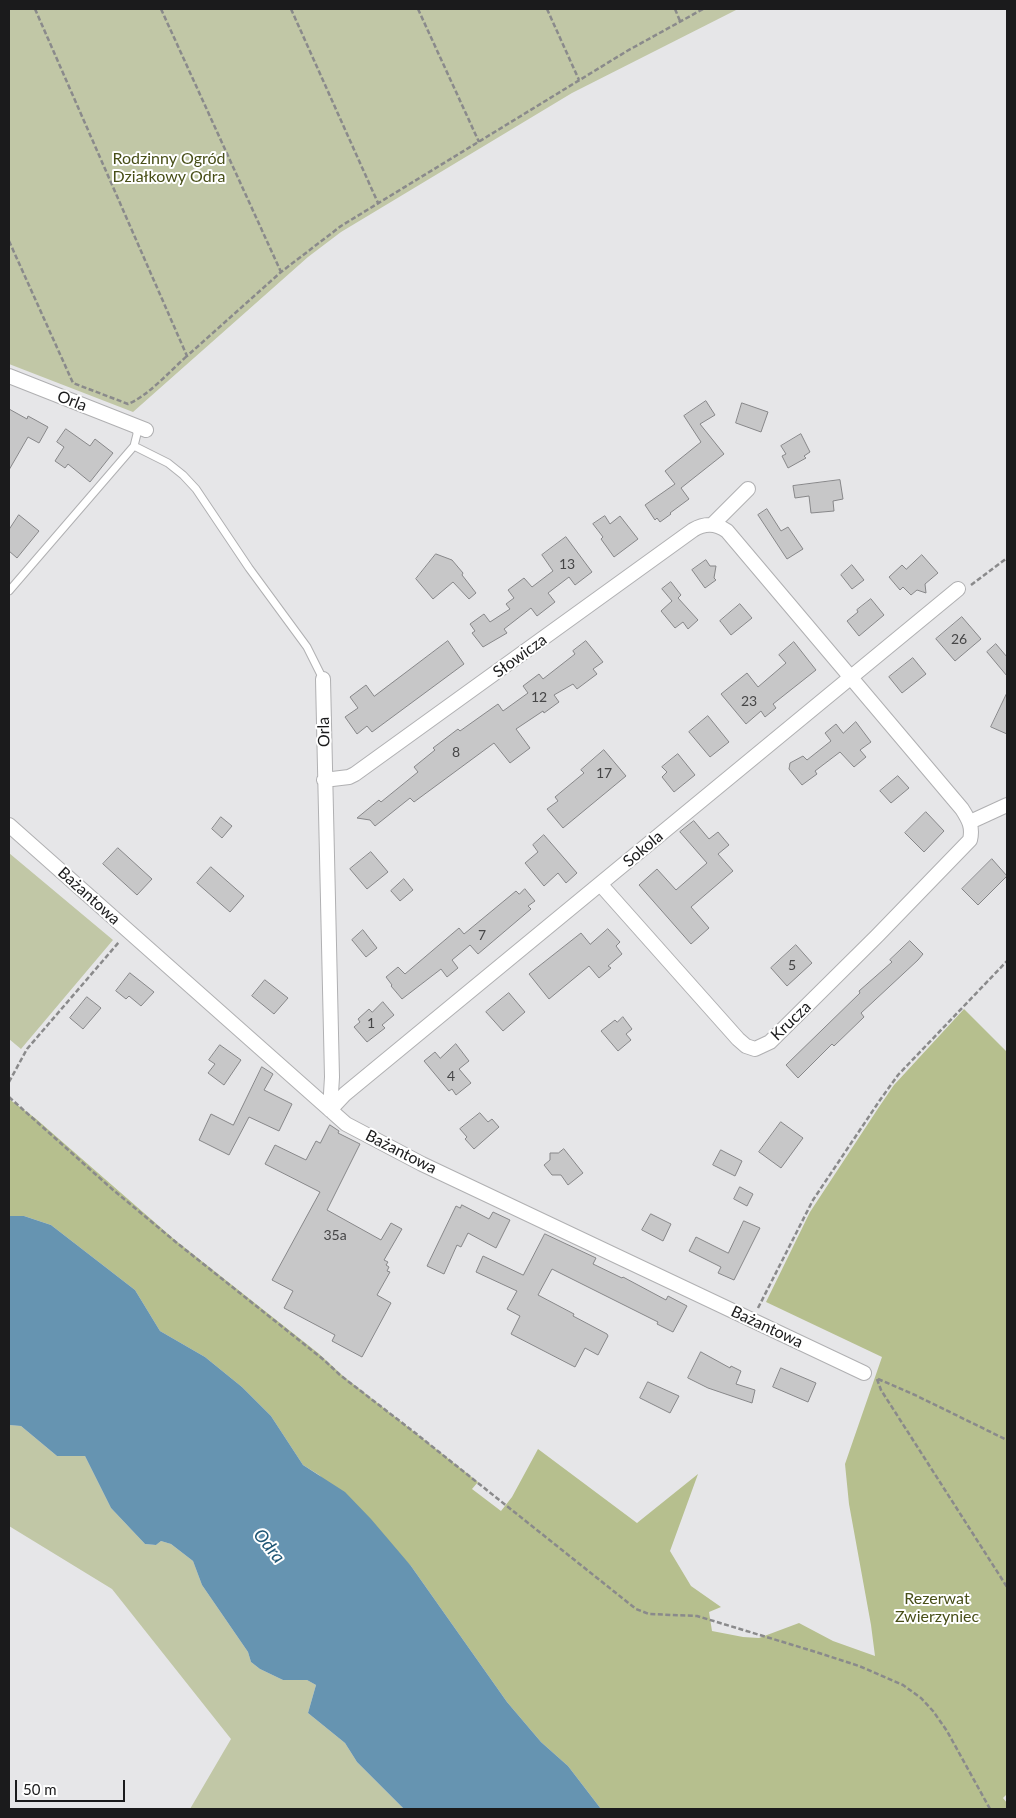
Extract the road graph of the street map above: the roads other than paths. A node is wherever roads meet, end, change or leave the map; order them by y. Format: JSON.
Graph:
{"nodes":[{"id":1,"x":9,"y":376,"type":"edge"},
{"id":2,"x":141,"y":428,"type":"joint"},
{"id":3,"x":134,"y":446,"type":"junction"},
{"id":4,"x":748,"y":489,"type":"dead end"},
{"id":5,"x":712,"y":525,"type":"junction"},
{"id":6,"x":958,"y":589,"type":"road end"},
{"id":7,"x":9,"y":591,"type":"edge"},
{"id":8,"x":850,"y":676,"type":"junction"},
{"id":9,"x":322,"y":679,"type":"joint"},
{"id":10,"x":324,"y":780,"type":"junction"},
{"id":11,"x":1007,"y":805,"type":"edge"},
{"id":12,"x":970,"y":822,"type":"junction"},
{"id":13,"x":9,"y":825,"type":"edge"},
{"id":14,"x":601,"y":885,"type":"junction"},
{"id":15,"x":330,"y":1110,"type":"junction"},
{"id":16,"x":864,"y":1373,"type":"dead end"}],
"edges":[{"from":1,"to":2,"type":"street","name":"Orla"},
{"from":2,"to":3,"type":"lane","name":"Orla"},
{"from":3,"to":7,"type":"lane"},
{"from":3,"to":9,"type":"lane","name":"Orla"},
{"from":4,"to":5,"type":"street","name":"Słowicza"},
{"from":5,"to":8,"type":"street"},
{"from":5,"to":10,"type":"street","name":"Słowicza"},
{"from":6,"to":8,"type":"street","name":"Sokola"},
{"from":8,"to":12,"type":"street"},
{"from":8,"to":14,"type":"street","name":"Sokola"},
{"from":9,"to":10,"type":"street","name":"Orla"},
{"from":10,"to":15,"type":"street","name":"Orla"},
{"from":11,"to":12,"type":"street"},
{"from":12,"to":14,"type":"street","name":"Krucza"},
{"from":13,"to":15,"type":"street","name":"Bażantowa"},
{"from":14,"to":15,"type":"street","name":"Sokola"},
{"from":15,"to":16,"type":"street","name":"Bażantowa"}]}
